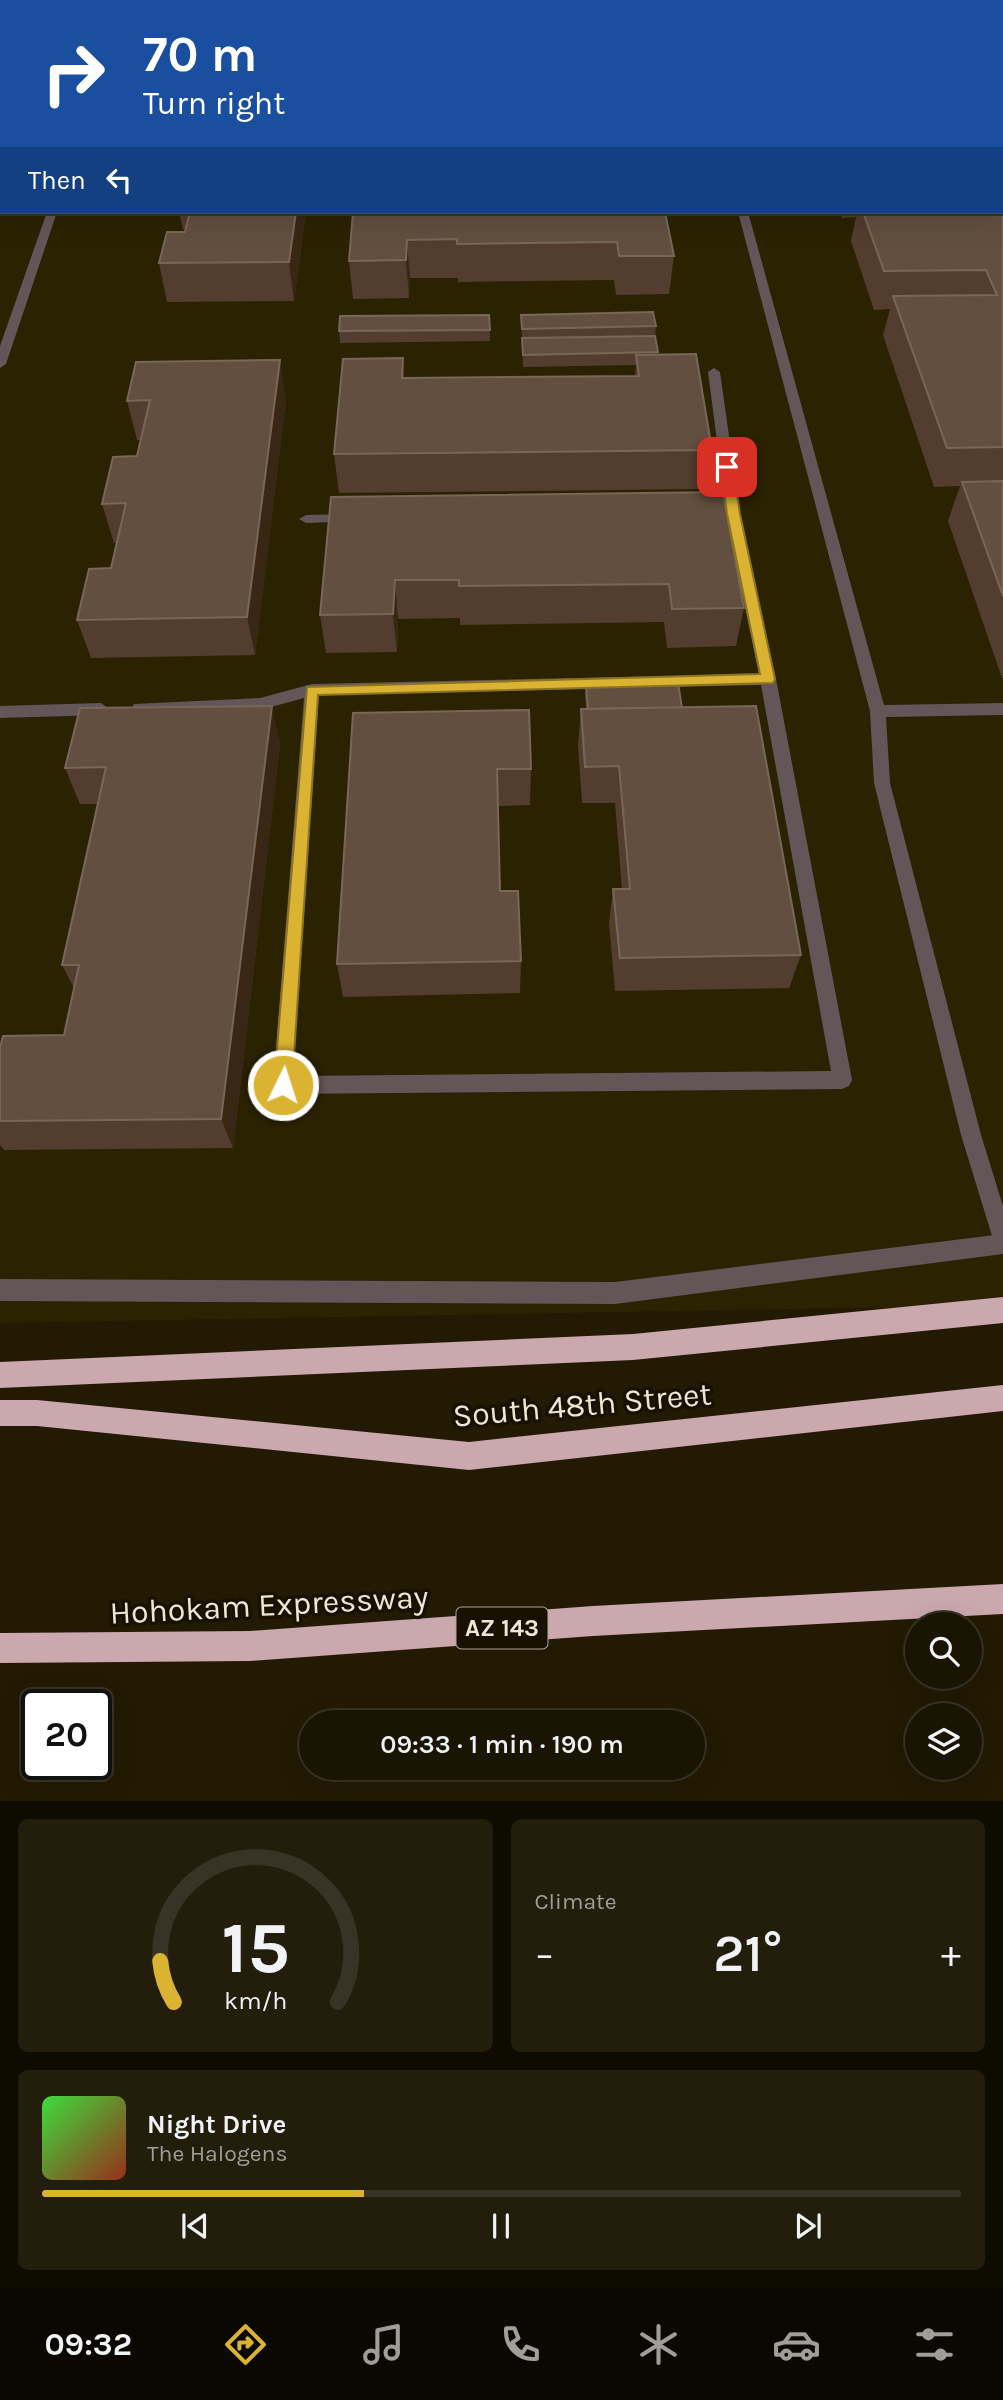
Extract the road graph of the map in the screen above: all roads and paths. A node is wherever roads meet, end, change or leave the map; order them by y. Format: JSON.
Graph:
{"nodes":[{"id":1,"x":51,"y":214,"type":"edge"},
{"id":2,"x":744,"y":214,"type":"edge"},
{"id":3,"x":0,"y":364,"type":"edge"},
{"id":4,"x":714,"y":372,"type":"dead end"},
{"id":5,"x":733,"y":514,"type":"junction"},
{"id":6,"x":692,"y":515,"type":"edge"},
{"id":7,"x":361,"y":518,"type":"edge"},
{"id":8,"x":306,"y":519,"type":"dead end"},
{"id":9,"x":768,"y":679,"type":"junction"},
{"id":10,"x":312,"y":690,"type":"junction"},
{"id":11,"x":1003,"y":709,"type":"edge"},
{"id":12,"x":878,"y":711,"type":"junction"},
{"id":13,"x":0,"y":712,"type":"edge"},
{"id":14,"x":1003,"y":1242,"type":"edge"},
{"id":15,"x":0,"y":1290,"type":"edge"},
{"id":16,"x":1003,"y":1310,"type":"edge"},
{"id":17,"x":0,"y":1375,"type":"edge"},
{"id":18,"x":1003,"y":1398,"type":"edge"},
{"id":19,"x":0,"y":1413,"type":"edge"},
{"id":20,"x":1003,"y":1599,"type":"edge"},
{"id":21,"x":0,"y":1648,"type":"edge"}],
"edges":[{"from":1,"to":3,"type":"street"},
{"from":2,"to":12,"type":"street"},
{"from":4,"to":5,"type":"street"},
{"from":5,"to":6,"type":"street"},
{"from":5,"to":9,"type":"street"},
{"from":7,"to":8,"type":"street"},
{"from":9,"to":10,"type":"street"},
{"from":9,"to":10,"type":"street"},
{"from":10,"to":13,"type":"street"},
{"from":11,"to":12,"type":"street"},
{"from":12,"to":14,"type":"street"},
{"from":14,"to":15,"type":"street"},
{"from":16,"to":17,"type":"highway"},
{"from":18,"to":19,"type":"highway","name":"South 48th Street"},
{"from":20,"to":21,"type":"highway","name":"Hohokam Expressway","number":"AZ 143"}]}
